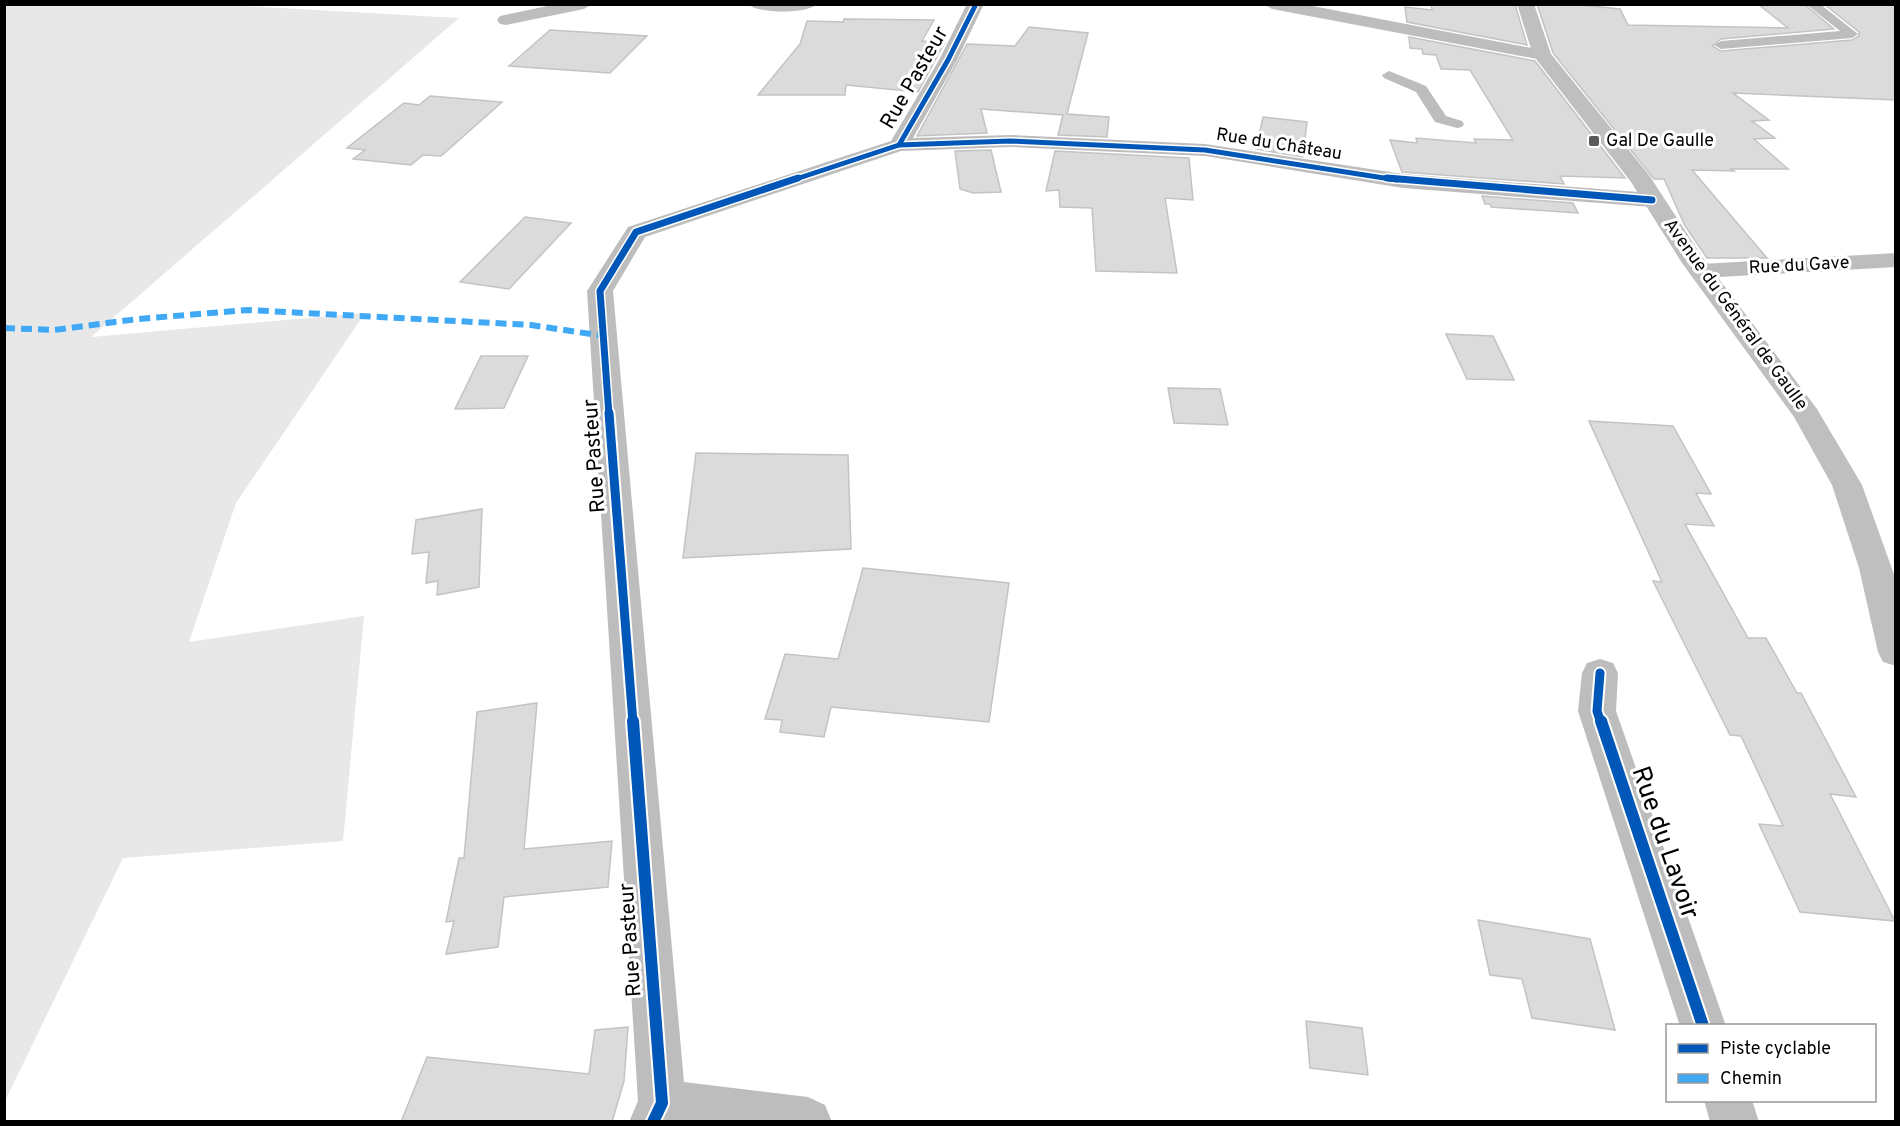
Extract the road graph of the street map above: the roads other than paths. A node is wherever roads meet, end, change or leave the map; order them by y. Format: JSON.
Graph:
{"nodes":[{"id":1,"x":584,"y":4,"type":"edge"},
{"id":2,"x":756,"y":4,"type":"edge"},
{"id":3,"x":809,"y":4,"type":"edge"},
{"id":4,"x":976,"y":4,"type":"edge"},
{"id":5,"x":1272,"y":4,"type":"edge"},
{"id":6,"x":1524,"y":4,"type":"edge"},
{"id":7,"x":1812,"y":4,"type":"edge"},
{"id":8,"x":506,"y":20,"type":"dead end"},
{"id":9,"x":1721,"y":45,"type":"dead end"},
{"id":10,"x":1542,"y":55,"type":"junction"},
{"id":11,"x":1389,"y":75,"type":"dead end"},
{"id":12,"x":1457,"y":124,"type":"dead end"},
{"id":13,"x":899,"y":145,"type":"junction"},
{"id":14,"x":1652,"y":200,"type":"junction"},
{"id":15,"x":1896,"y":260,"type":"edge"},
{"id":16,"x":1702,"y":271,"type":"junction"},
{"id":17,"x":1886,"y":571,"type":"edge"},
{"id":18,"x":1896,"y":652,"type":"edge"},
{"id":19,"x":1600,"y":673,"type":"dead end"},
{"id":20,"x":1702,"y":1024,"type":"edge"},
{"id":21,"x":1728,"y":1102,"type":"edge"},
{"id":22,"x":657,"y":1112,"type":"edge"},
{"id":23,"x":808,"y":1122,"type":"edge"},
{"id":24,"x":1735,"y":1122,"type":"edge"}],
"edges":[{"from":1,"to":8,"type":"street"},
{"from":2,"to":3,"type":"street"},
{"from":4,"to":13,"type":"street","name":"Rue Pasteur"},
{"from":5,"to":10,"type":"street"},
{"from":6,"to":10,"type":"main road","name":"Avenue du Général de Gaulle"},
{"from":7,"to":9,"type":"lane"},
{"from":10,"to":14,"type":"main road","name":"Avenue du Général de Gaulle"},
{"from":11,"to":12,"type":"lane"},
{"from":13,"to":14,"type":"street","name":"Rue du Château"},
{"from":13,"to":22,"type":"street","name":"Rue Pasteur"},
{"from":14,"to":16,"type":"main road","name":"Avenue du Général de Gaulle"},
{"from":15,"to":16,"type":"street","name":"Rue du Gave"},
{"from":16,"to":17,"type":"main road","name":"Avenue du Général de Gaulle"},
{"from":17,"to":18,"type":"main road","name":"Avenue du Général de Gaulle"},
{"from":19,"to":20,"type":"street","name":"Rue du Lavoir"},
{"from":21,"to":24,"type":"street"},
{"from":22,"to":23,"type":"street"}]}
